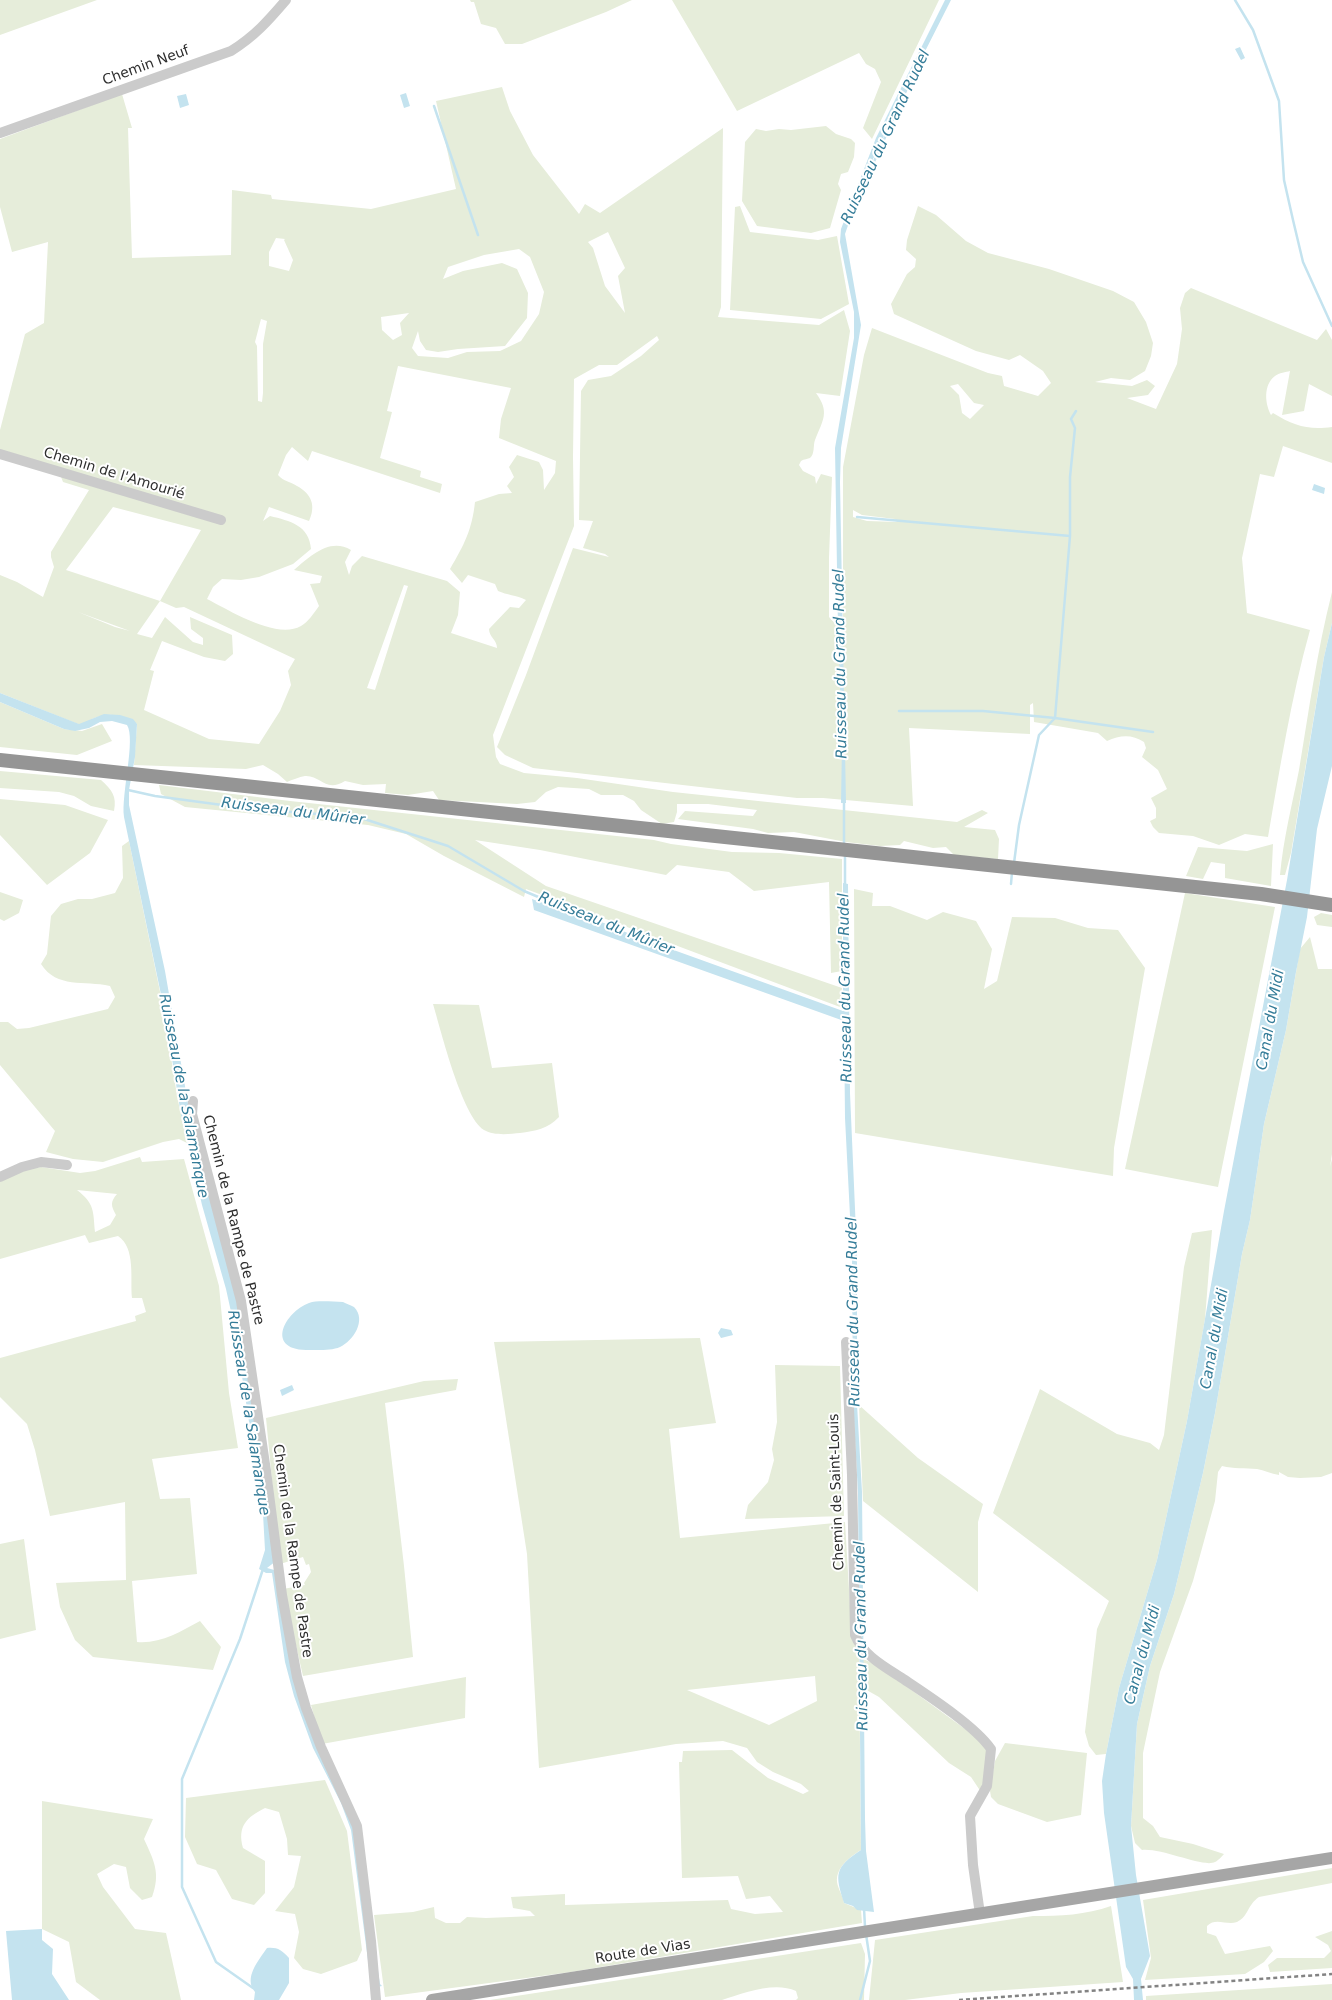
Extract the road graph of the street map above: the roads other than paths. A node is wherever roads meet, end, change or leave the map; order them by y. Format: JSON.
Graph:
{"nodes":[{"id":1,"x":286,"y":0,"type":"edge"},
{"id":2,"x":0,"y":133,"type":"edge"},
{"id":3,"x":0,"y":454,"type":"edge"},
{"id":4,"x":221,"y":520,"type":"dead end"},
{"id":5,"x":0,"y":760,"type":"edge"},
{"id":6,"x":1327,"y":904,"type":"edge"},
{"id":7,"x":193,"y":1101,"type":"dead end"},
{"id":8,"x":67,"y":1165,"type":"dead end"},
{"id":9,"x":0,"y":1177,"type":"edge"},
{"id":10,"x":846,"y":1342,"type":"dead end"},
{"id":11,"x":1332,"y":1858,"type":"edge"},
{"id":12,"x":980,"y":1914,"type":"junction"},
{"id":13,"x":376,"y":2000,"type":"edge"},
{"id":14,"x":432,"y":2000,"type":"edge"}],
"edges":[{"from":1,"to":2,"type":"street","name":"Chemin Neuf"},
{"from":3,"to":4,"type":"street","name":"Chemin de l'Amourié"},
{"from":5,"to":6,"type":"highway"},
{"from":7,"to":13,"type":"street","name":"Chemin de la Rampe de Pastre"},
{"from":8,"to":9,"type":"street"},
{"from":10,"to":12,"type":"street","name":"Chemin de Saint-Louis"},
{"from":11,"to":12,"type":"main road","name":"Route de Vias"},
{"from":12,"to":14,"type":"main road","name":"Route de Vias"}]}
